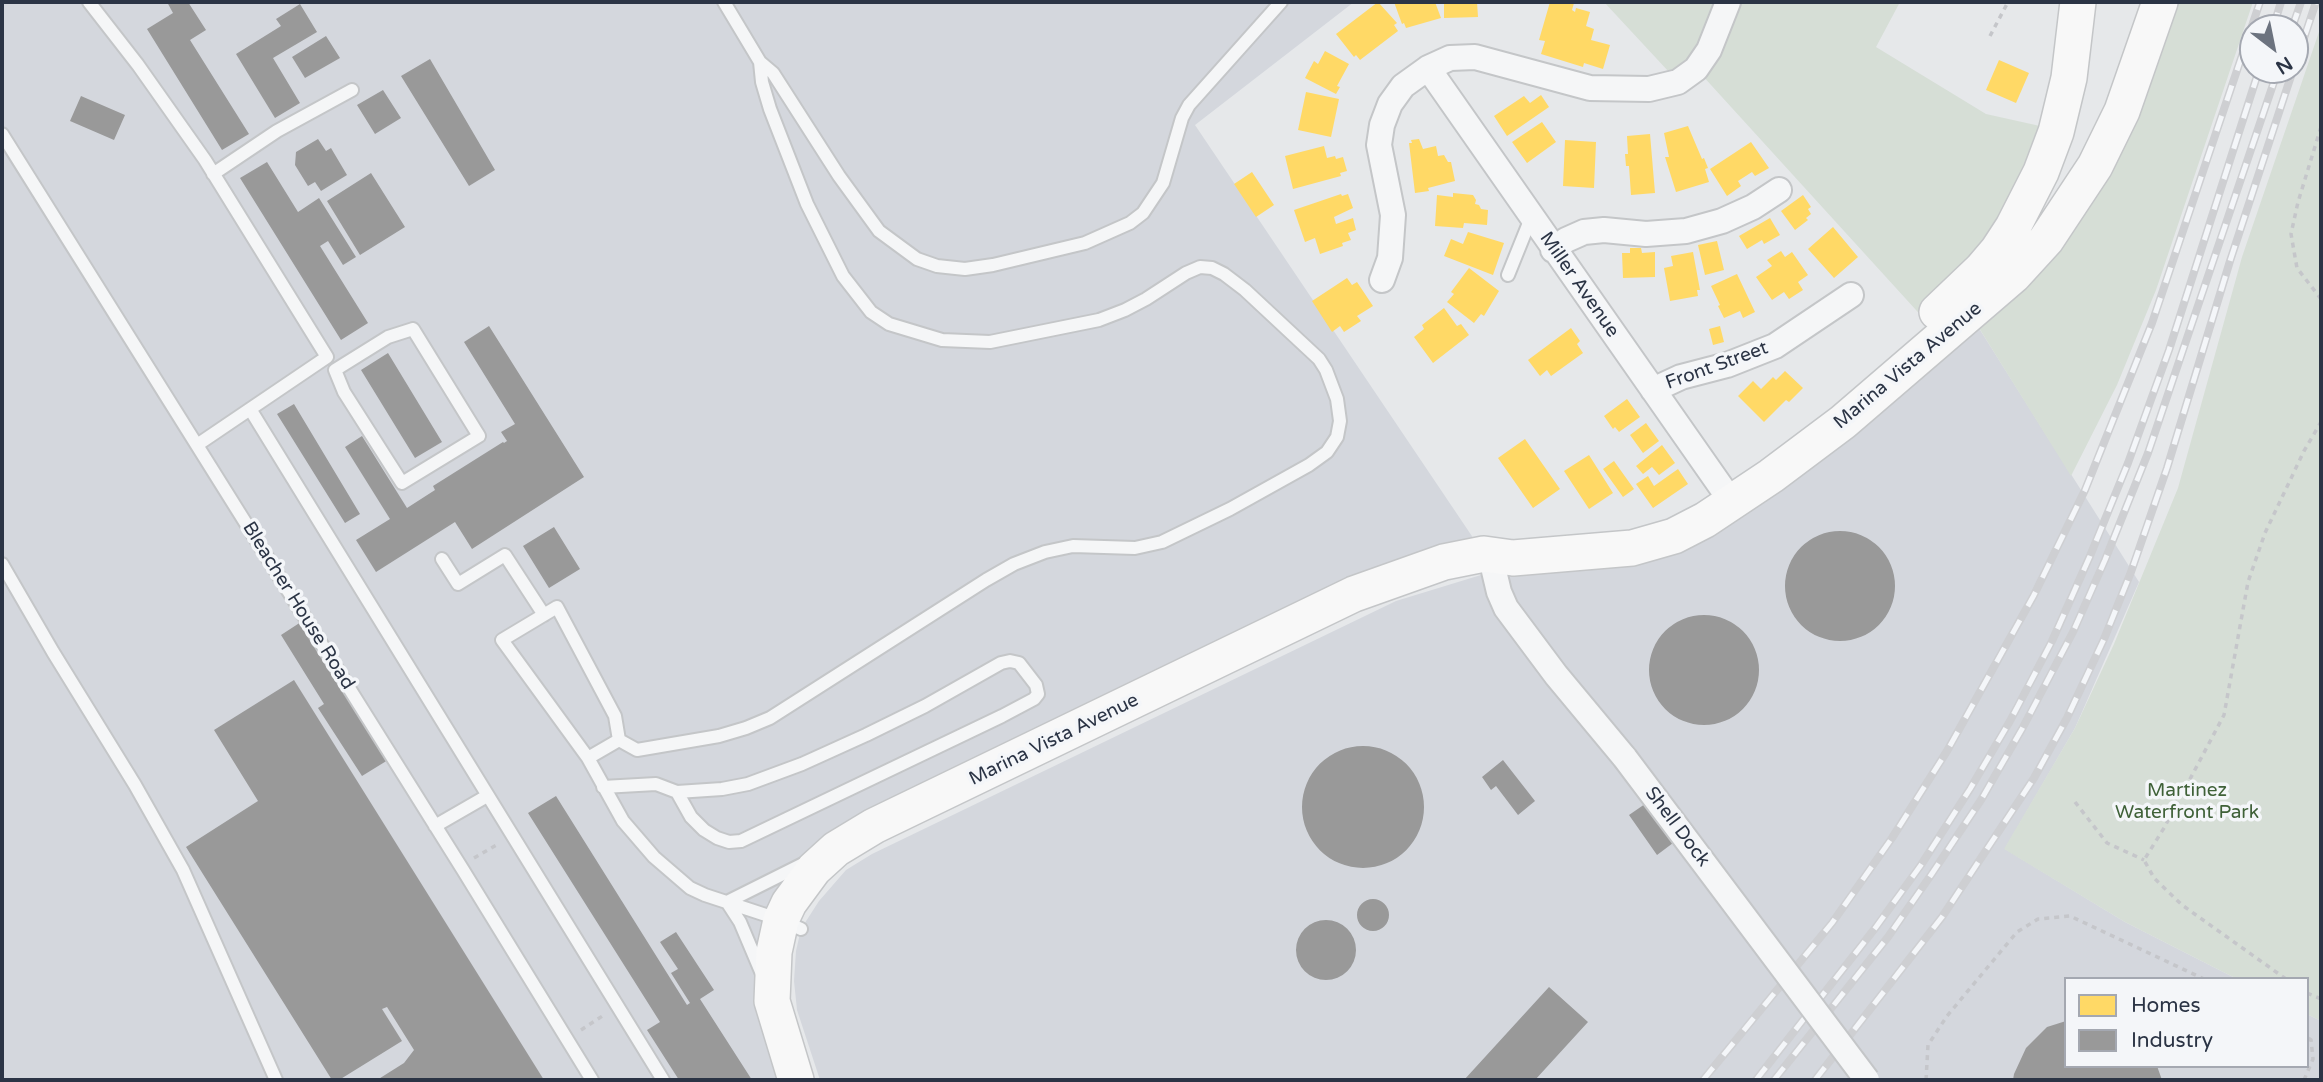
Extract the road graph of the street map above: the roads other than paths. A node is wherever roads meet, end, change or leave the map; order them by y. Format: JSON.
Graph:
{"nodes":[{"id":1,"x":89,"y":2,"type":"edge"},
{"id":2,"x":724,"y":2,"type":"edge"},
{"id":3,"x":1281,"y":2,"type":"edge"},
{"id":4,"x":1728,"y":2,"type":"edge"},
{"id":5,"x":2078,"y":2,"type":"edge"},
{"id":6,"x":2160,"y":2,"type":"edge"},
{"id":7,"x":760,"y":62,"type":"junction"},
{"id":8,"x":1428,"y":68,"type":"junction"},
{"id":9,"x":2070,"y":78,"type":"junction"},
{"id":10,"x":352,"y":90,"type":"dead end"},
{"id":11,"x":2,"y":134,"type":"edge"},
{"id":12,"x":2095,"y":166,"type":"junction"},
{"id":13,"x":213,"y":174,"type":"junction"},
{"id":14,"x":1779,"y":190,"type":"dead end"},
{"id":15,"x":1531,"y":218,"type":"junction"},
{"id":16,"x":1553,"y":250,"type":"junction"},
{"id":17,"x":1508,"y":275,"type":"dead end"},
{"id":18,"x":1382,"y":279,"type":"dead end"},
{"id":19,"x":1851,"y":295,"type":"dead end"},
{"id":20,"x":335,"y":370,"type":"joint"},
{"id":21,"x":1653,"y":390,"type":"junction"},
{"id":22,"x":250,"y":409,"type":"junction"},
{"id":23,"x":197,"y":445,"type":"junction"},
{"id":24,"x":1731,"y":501,"type":"junction"},
{"id":25,"x":442,"y":559,"type":"dead end"},
{"id":26,"x":2,"y":564,"type":"edge"},
{"id":27,"x":1504,"y":565,"type":"junction"},
{"id":28,"x":544,"y":615,"type":"junction"},
{"id":29,"x":619,"y":740,"type":"junction"},
{"id":30,"x":588,"y":758,"type":"junction"},
{"id":31,"x":603,"y":787,"type":"junction"},
{"id":32,"x":677,"y":792,"type":"junction"},
{"id":33,"x":486,"y":796,"type":"junction"},
{"id":34,"x":435,"y":826,"type":"junction"},
{"id":35,"x":848,"y":841,"type":"junction"},
{"id":36,"x":727,"y":902,"type":"junction"},
{"id":37,"x":791,"y":924,"type":"junction"},
{"id":38,"x":772,"y":1001,"type":"junction"},
{"id":39,"x":276,"y":1080,"type":"edge"},
{"id":40,"x":592,"y":1080,"type":"edge"},
{"id":41,"x":663,"y":1080,"type":"edge"},
{"id":42,"x":796,"y":1080,"type":"edge"},
{"id":43,"x":820,"y":1080,"type":"edge"},
{"id":44,"x":1867,"y":1080,"type":"edge"}],
"edges":[{"from":1,"to":13,"type":"lane"},
{"from":2,"to":7,"type":"lane"},
{"from":3,"to":7,"type":"lane"},
{"from":4,"to":8,"type":"street"},
{"from":5,"to":9,"type":"main road"},
{"from":6,"to":12,"type":"main road","name":"Marina Vista Avenue"},
{"from":7,"to":29,"type":"lane"},
{"from":8,"to":15,"type":"street","name":"Miller Avenue"},
{"from":8,"to":18,"type":"street"},
{"from":9,"to":12,"type":"main road"},
{"from":9,"to":24,"type":"main road"},
{"from":10,"to":13,"type":"lane"},
{"from":11,"to":23,"type":"lane","name":"Bleacher House Road"},
{"from":12,"to":24,"type":"main road","name":"Marina Vista Avenue"},
{"from":13,"to":22,"type":"lane"},
{"from":14,"to":16,"type":"street"},
{"from":15,"to":16,"type":"street","name":"Miller Avenue"},
{"from":15,"to":17,"type":"lane"},
{"from":16,"to":21,"type":"street","name":"Miller Avenue"},
{"from":19,"to":21,"type":"street","name":"Front Street"},
{"from":20,"to":20,"type":"lane"},
{"from":21,"to":24,"type":"street","name":"Miller Avenue"},
{"from":22,"to":23,"type":"lane"},
{"from":22,"to":33,"type":"lane"},
{"from":23,"to":34,"type":"lane","name":"Bleacher House Road"},
{"from":24,"to":27,"type":"main road","name":"Marina Vista Avenue"},
{"from":25,"to":28,"type":"lane"},
{"from":26,"to":39,"type":"lane"},
{"from":27,"to":35,"type":"main road","name":"Marina Vista Avenue"},
{"from":27,"to":37,"type":"main road","name":"Marina Vista Avenue"},
{"from":27,"to":44,"type":"street","name":"Shell Dock","bridge":true},
{"from":28,"to":29,"type":"lane"},
{"from":28,"to":30,"type":"lane"},
{"from":29,"to":30,"type":"lane"},
{"from":30,"to":31,"type":"lane"},
{"from":31,"to":32,"type":"lane"},
{"from":31,"to":36,"type":"lane"},
{"from":32,"to":32,"type":"lane"},
{"from":33,"to":34,"type":"lane"},
{"from":33,"to":41,"type":"lane"},
{"from":34,"to":40,"type":"lane","name":"Bleacher House Road"},
{"from":35,"to":36,"type":"lane"},
{"from":35,"to":37,"type":"main road","name":"Marina Vista Avenue"},
{"from":36,"to":37,"type":"lane"},
{"from":36,"to":38,"type":"lane"},
{"from":37,"to":38,"type":"main road","name":"Marina Vista Avenue"},
{"from":37,"to":43,"type":"main road","name":"Marina Vista Avenue"},
{"from":38,"to":42,"type":"main road","name":"Marina Vista Avenue"}]}
